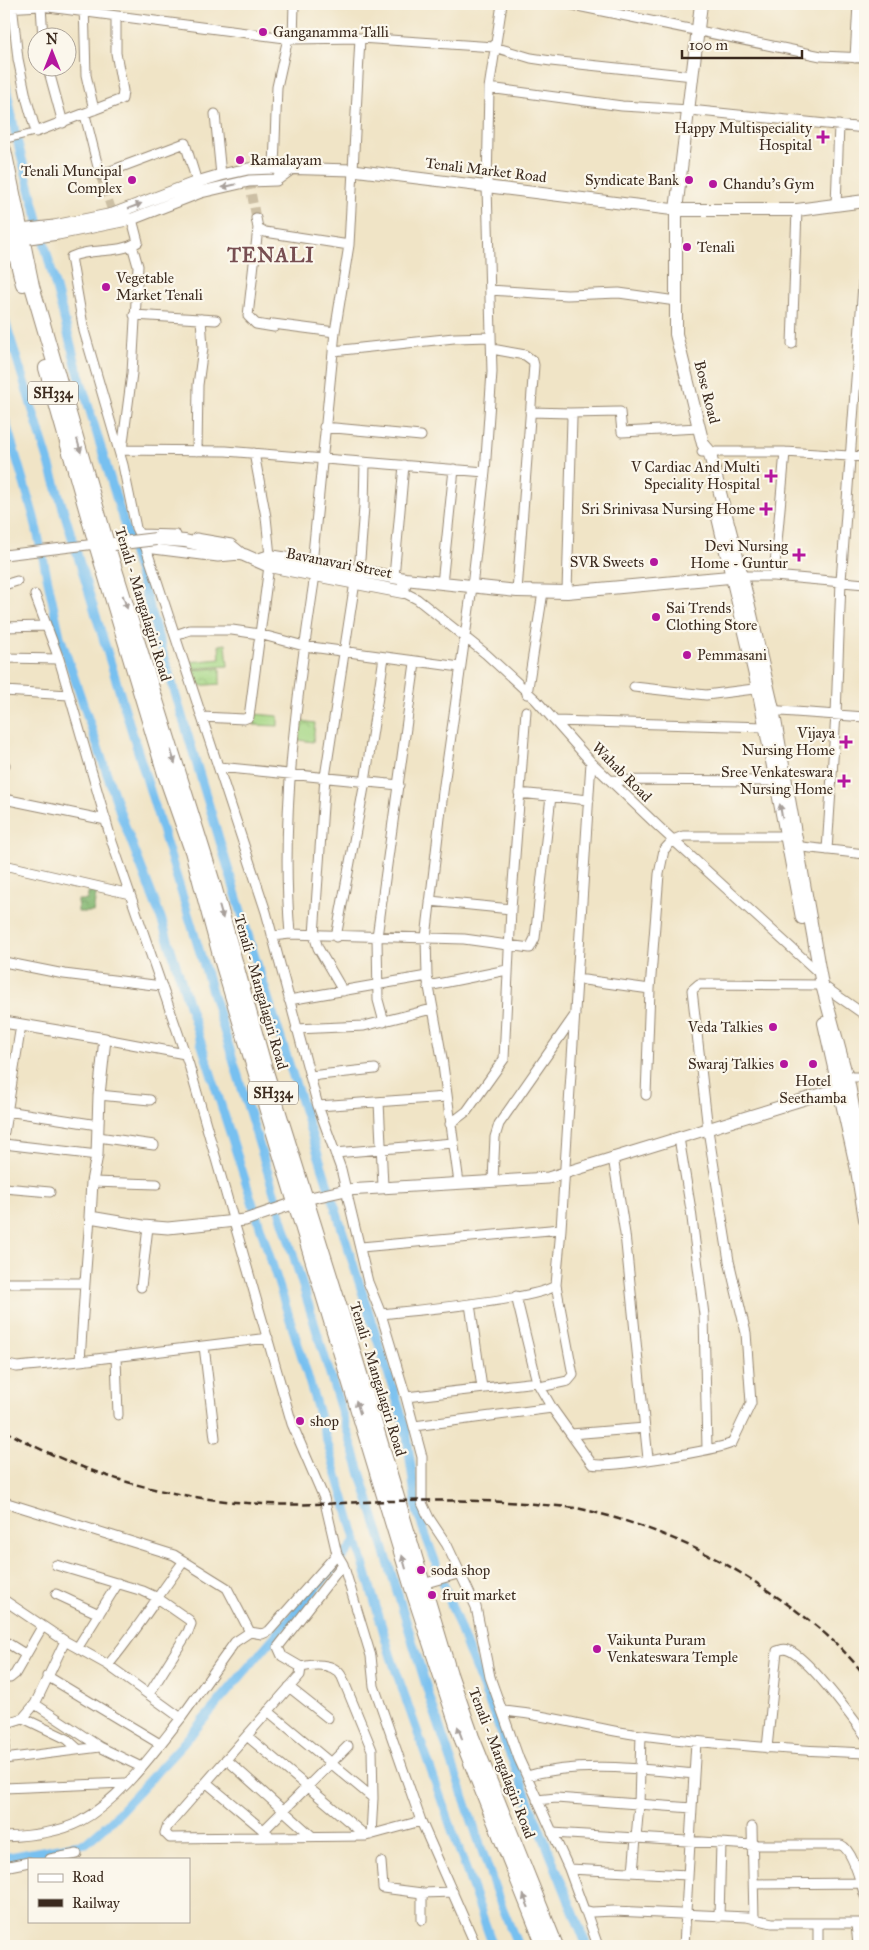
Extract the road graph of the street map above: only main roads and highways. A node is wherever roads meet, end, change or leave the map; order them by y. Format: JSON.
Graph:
{"nodes":[{"id":1,"x":701,"y":4,"type":"edge"},
{"id":2,"x":6,"y":143,"type":"edge"},
{"id":3,"x":865,"y":201,"type":"edge"},
{"id":4,"x":4,"y":207,"type":"edge"},
{"id":5,"x":676,"y":210,"type":"junction"},
{"id":6,"x":16,"y":235,"type":"edge"},
{"id":7,"x":101,"y":545,"type":"junction"},
{"id":8,"x":737,"y":576,"type":"junction"},
{"id":9,"x":768,"y":710,"type":"junction"},
{"id":10,"x":792,"y":841,"type":"junction"},
{"id":11,"x":845,"y":1083,"type":"junction"},
{"id":12,"x":862,"y":1137,"type":"edge"},
{"id":13,"x":865,"y":1174,"type":"edge"},
{"id":14,"x":865,"y":1219,"type":"edge"},
{"id":15,"x":421,"y":1585,"type":"junction"},
{"id":16,"x":544,"y":1946,"type":"edge"},
{"id":17,"x":556,"y":1946,"type":"edge"}],
"edges":[{"from":1,"to":5,"type":"main road","name":"Bose Road"},
{"from":2,"to":6,"type":"main road"},
{"from":3,"to":5,"type":"main road"},
{"from":4,"to":6,"type":"main road"},
{"from":5,"to":8,"type":"main road","name":"Bose Road"},
{"from":6,"to":7,"type":"main road","number":"SH334"},
{"from":7,"to":8,"type":"main road","name":"Bavanavari Street","bridge":true},
{"from":7,"to":15,"type":"main road","number":"SH334"},
{"from":8,"to":9,"type":"main road","name":"Bose Road"},
{"from":9,"to":10,"type":"main road"},
{"from":10,"to":9,"type":"main road","one_way":true},
{"from":10,"to":11,"type":"main road"},
{"from":11,"to":12,"type":"main road"},
{"from":11,"to":14,"type":"main road"},
{"from":12,"to":13,"type":"main road"},
{"from":16,"to":15,"type":"main road","number":"SH334","one_way":true},
{"from":15,"to":17,"type":"main road","name":"Tenali - Mangalagiri Road","number":"SH334"}]}
